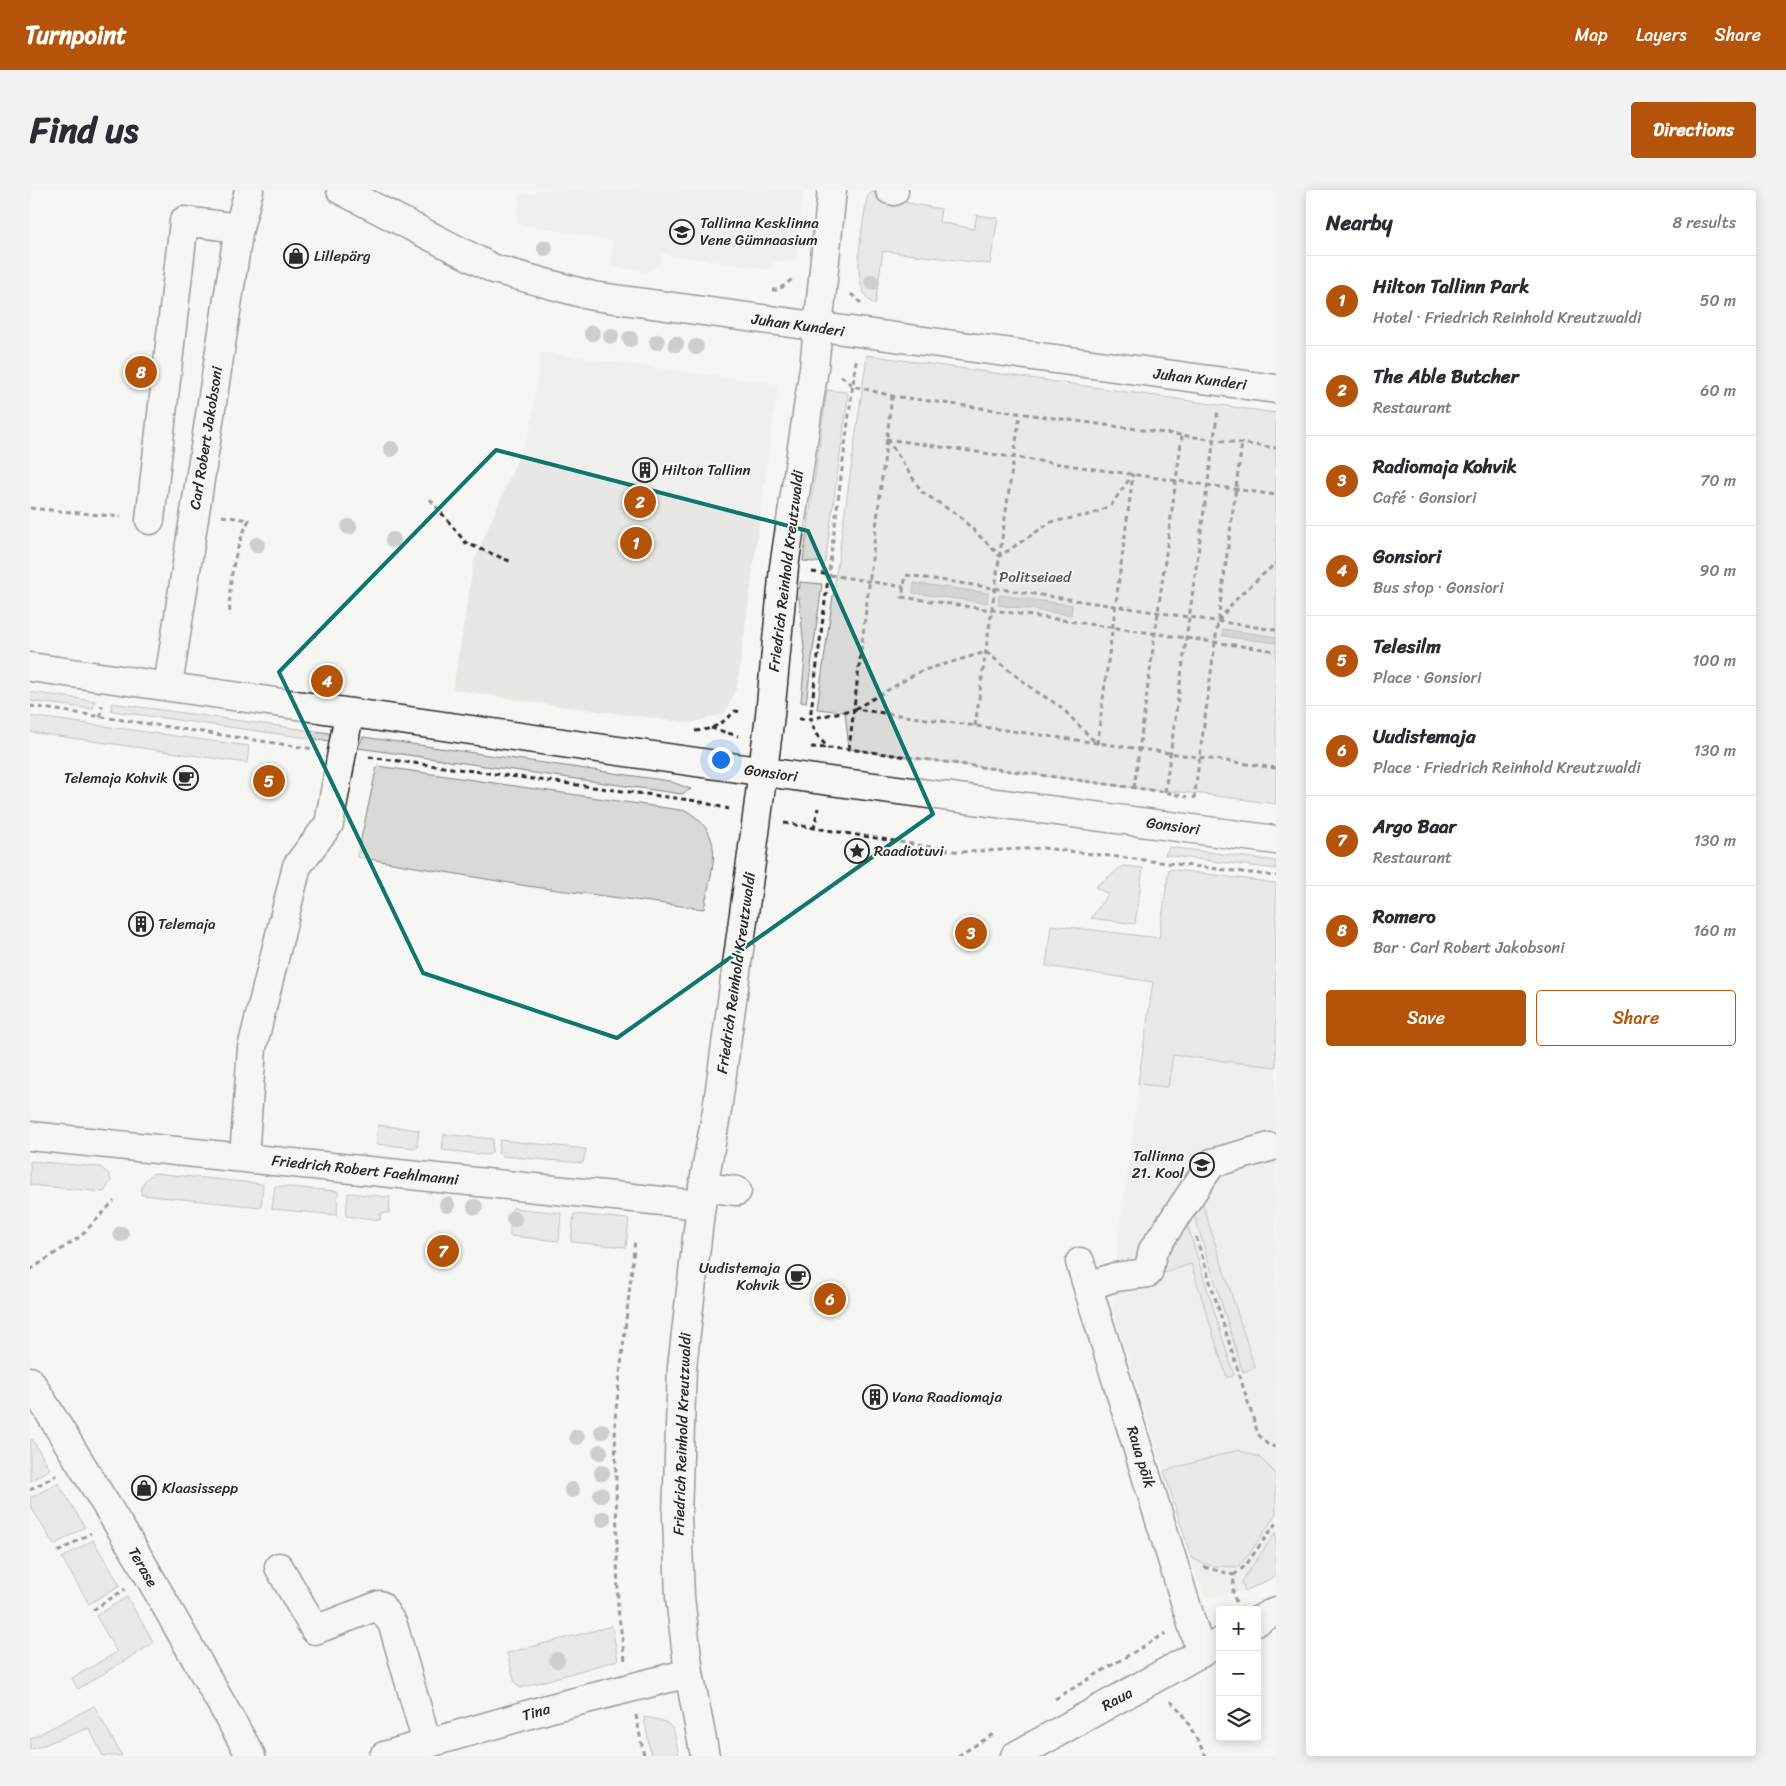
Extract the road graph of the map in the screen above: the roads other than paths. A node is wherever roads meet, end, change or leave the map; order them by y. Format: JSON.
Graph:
{"nodes":[{"id":1,"x":249,"y":190,"type":"edge"},
{"id":2,"x":341,"y":190,"type":"edge"},
{"id":3,"x":832,"y":190,"type":"edge"},
{"id":4,"x":239,"y":228,"type":"junction"},
{"id":5,"x":817,"y":328,"type":"junction"},
{"id":6,"x":1276,"y":389,"type":"edge"},
{"id":7,"x":150,"y":520,"type":"road end"},
{"id":8,"x":30,"y":667,"type":"edge"},
{"id":9,"x":168,"y":686,"type":"junction"},
{"id":10,"x":349,"y":714,"type":"junction"},
{"id":11,"x":762,"y":772,"type":"junction"},
{"id":12,"x":1276,"y":840,"type":"edge"},
{"id":13,"x":30,"y":1136,"type":"edge"},
{"id":14,"x":1270,"y":1147,"type":"dead end"},
{"id":15,"x":244,"y":1157,"type":"junction"},
{"id":16,"x":738,"y":1191,"type":"dead end"},
{"id":17,"x":702,"y":1196,"type":"junction"},
{"id":18,"x":30,"y":1381,"type":"edge"},
{"id":19,"x":278,"y":1567,"type":"dead end"},
{"id":20,"x":1276,"y":1611,"type":"edge"},
{"id":21,"x":1261,"y":1619,"type":"edge"},
{"id":22,"x":1210,"y":1648,"type":"edge"},
{"id":23,"x":689,"y":1673,"type":"junction"},
{"id":24,"x":427,"y":1744,"type":"junction"},
{"id":25,"x":251,"y":1756,"type":"edge"},
{"id":26,"x":384,"y":1756,"type":"edge"},
{"id":27,"x":705,"y":1756,"type":"edge"},
{"id":28,"x":1014,"y":1756,"type":"edge"}],
"edges":[{"from":1,"to":4,"type":"street","name":"Carl Robert Jakobsoni"},
{"from":2,"to":5,"type":"street","name":"Juhan Kunderi"},
{"from":3,"to":5,"type":"street","name":"Friedrich Reinhold Kreutzwaldi"},
{"from":4,"to":7,"type":"street"},
{"from":4,"to":9,"type":"street","name":"Carl Robert Jakobsoni"},
{"from":5,"to":6,"type":"street","name":"Juhan Kunderi"},
{"from":5,"to":11,"type":"street","name":"Friedrich Reinhold Kreutzwaldi"},
{"from":8,"to":9,"type":"street","name":"Gonsiori"},
{"from":9,"to":10,"type":"street","name":"Gonsiori"},
{"from":10,"to":11,"type":"street","name":"Gonsiori"},
{"from":10,"to":15,"type":"street"},
{"from":11,"to":12,"type":"street","name":"Gonsiori"},
{"from":11,"to":17,"type":"street","name":"Friedrich Reinhold Kreutzwaldi"},
{"from":13,"to":15,"type":"street","name":"Friedrich Robert Faehlmanni"},
{"from":14,"to":22,"type":"street","name":"Raua põik"},
{"from":15,"to":17,"type":"street","name":"Friedrich Robert Faehlmanni"},
{"from":16,"to":17,"type":"street","name":"Friedrich Robert Faehlmanni"},
{"from":17,"to":23,"type":"street","name":"Friedrich Reinhold Kreutzwaldi"},
{"from":18,"to":25,"type":"street","name":"Terase"},
{"from":19,"to":24,"type":"street"},
{"from":20,"to":21,"type":"street"},
{"from":22,"to":28,"type":"street","name":"Raua"},
{"from":23,"to":24,"type":"street","name":"Tina"},
{"from":23,"to":27,"type":"street","name":"Friedrich Reinhold Kreutzwaldi"},
{"from":24,"to":26,"type":"street","name":"Tina"}]}
